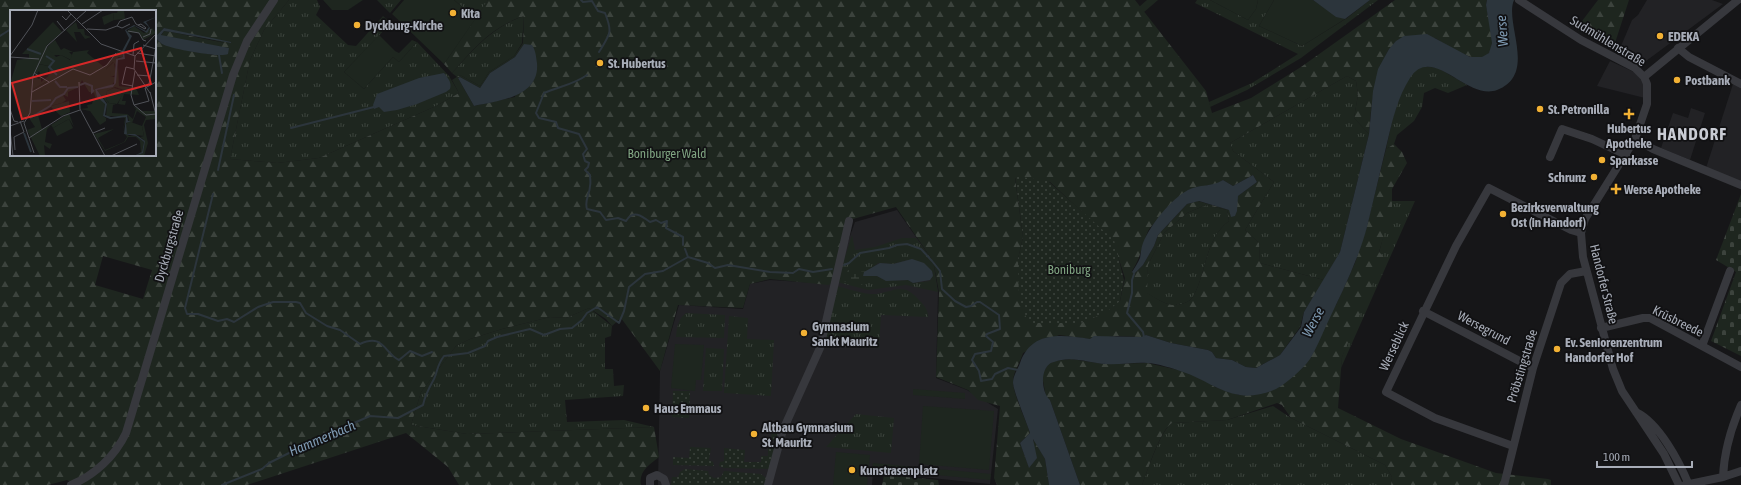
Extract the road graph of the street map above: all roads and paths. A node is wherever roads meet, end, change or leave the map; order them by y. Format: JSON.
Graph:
{"nodes":[{"id":1,"x":274,"y":0,"type":"edge"},
{"id":2,"x":1738,"y":0,"type":"edge"},
{"id":3,"x":1522,"y":2,"type":"edge"},
{"id":4,"x":1678,"y":48,"type":"junction"},
{"id":5,"x":1644,"y":77,"type":"junction"},
{"id":6,"x":1741,"y":84,"type":"edge"},
{"id":7,"x":1635,"y":139,"type":"junction"},
{"id":8,"x":1626,"y":155,"type":"junction"},
{"id":9,"x":1550,"y":157,"type":"dead end"},
{"id":10,"x":1741,"y":185,"type":"edge"},
{"id":11,"x":849,"y":221,"type":"dead end"},
{"id":12,"x":1581,"y":233,"type":"junction"},
{"id":13,"x":1586,"y":271,"type":"junction"},
{"id":14,"x":1730,"y":271,"type":"dead end"},
{"id":15,"x":1424,"y":311,"type":"junction"},
{"id":16,"x":1602,"y":328,"type":"junction"},
{"id":17,"x":1702,"y":346,"type":"junction"},
{"id":18,"x":1741,"y":367,"type":"edge"},
{"id":19,"x":1532,"y":368,"type":"junction"},
{"id":20,"x":1741,"y":405,"type":"edge"},
{"id":21,"x":1636,"y":412,"type":"junction"},
{"id":22,"x":1513,"y":446,"type":"junction"},
{"id":23,"x":1741,"y":471,"type":"edge"},
{"id":24,"x":1723,"y":477,"type":"junction"},
{"id":25,"x":71,"y":485,"type":"edge"},
{"id":26,"x":650,"y":485,"type":"edge"},
{"id":27,"x":666,"y":485,"type":"edge"},
{"id":28,"x":768,"y":485,"type":"edge"},
{"id":29,"x":1504,"y":485,"type":"edge"},
{"id":30,"x":1679,"y":485,"type":"edge"},
{"id":31,"x":1688,"y":485,"type":"edge"},
{"id":32,"x":1713,"y":485,"type":"edge"}],
"edges":[{"from":1,"to":25,"type":"street","name":"Dyckburgstraße"},
{"from":2,"to":4,"type":"street"},
{"from":3,"to":5,"type":"street","name":"Sudmühlenstraße"},
{"from":4,"to":5,"type":"street"},
{"from":4,"to":6,"type":"street"},
{"from":5,"to":7,"type":"street","name":"Handorfer Straße"},
{"from":7,"to":8,"type":"street","name":"Handorfer Straße"},
{"from":7,"to":10,"type":"street"},
{"from":8,"to":9,"type":"street"},
{"from":8,"to":12,"type":"street","name":"Handorfer Straße"},
{"from":11,"to":28,"type":"street"},
{"from":12,"to":13,"type":"street","name":"Handorfer Straße"},
{"from":12,"to":15,"type":"street","name":"Werseblick"},
{"from":13,"to":16,"type":"street","name":"Handorfer Straße"},
{"from":13,"to":19,"type":"street","name":"Pröbstingstraße"},
{"from":14,"to":17,"type":"street"},
{"from":15,"to":19,"type":"street","name":"Wersegrund"},
{"from":15,"to":22,"type":"street","name":"Werseblick"},
{"from":16,"to":17,"type":"street","name":"Krüsbreede"},
{"from":16,"to":21,"type":"street","name":"Handorfer Straße"},
{"from":17,"to":18,"type":"street","name":"Krüsbreede"},
{"from":19,"to":22,"type":"street","name":"Pröbstingstraße"},
{"from":20,"to":24,"type":"street"},
{"from":21,"to":30,"type":"street","name":"Handorfer Straße"},
{"from":21,"to":31,"type":"street","name":"Handorfer Straße"},
{"from":22,"to":29,"type":"street","name":"Pröbstingstraße"},
{"from":23,"to":24,"type":"street"},
{"from":24,"to":31,"type":"street"},
{"from":24,"to":32,"type":"street"},
{"from":26,"to":27,"type":"street"}]}
